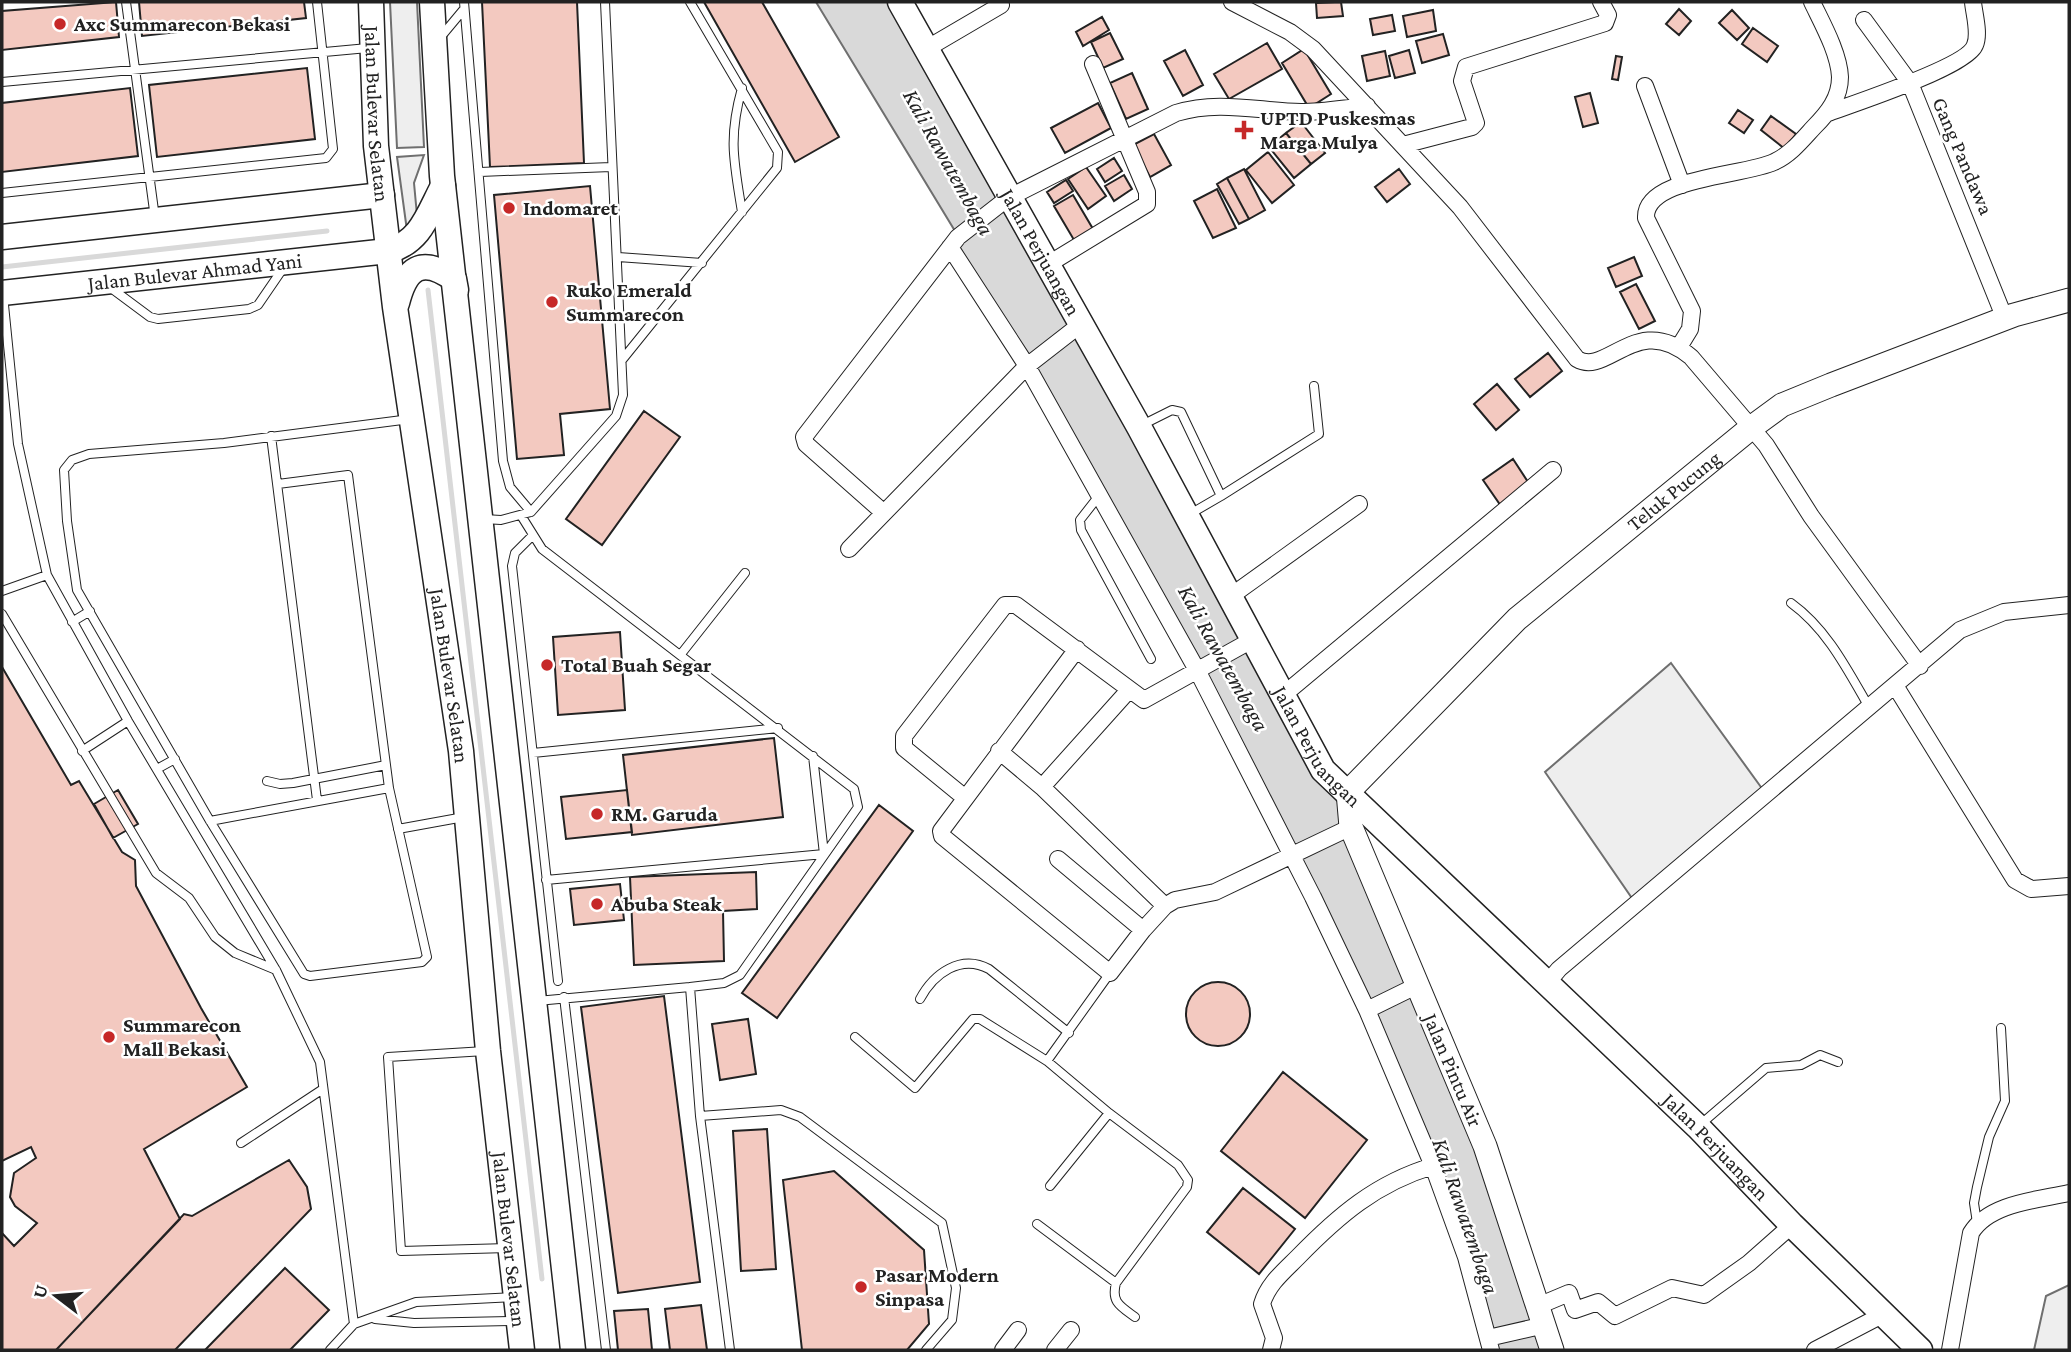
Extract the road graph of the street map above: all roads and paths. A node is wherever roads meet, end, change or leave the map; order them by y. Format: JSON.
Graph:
{"nodes":[{"id":1,"x":126,"y":2,"type":"edge"},
{"id":2,"x":317,"y":2,"type":"edge"},
{"id":3,"x":371,"y":2,"type":"edge"},
{"id":4,"x":605,"y":2,"type":"edge"},
{"id":5,"x":690,"y":2,"type":"edge"},
{"id":6,"x":900,"y":2,"type":"edge"},
{"id":7,"x":1232,"y":2,"type":"edge"},
{"id":8,"x":1601,"y":2,"type":"edge"},
{"id":9,"x":1812,"y":2,"type":"edge"},
{"id":10,"x":1973,"y":2,"type":"edge"},
{"id":11,"x":435,"y":4,"type":"edge"},
{"id":12,"x":1002,"y":5,"type":"dead end"},
{"id":13,"x":464,"y":6,"type":"edge"},
{"id":14,"x":1864,"y":20,"type":"dead end"},
{"id":15,"x":434,"y":45,"type":"junction"},
{"id":16,"x":373,"y":47,"type":"junction"},
{"id":17,"x":926,"y":49,"type":"junction"},
{"id":18,"x":322,"y":50,"type":"junction"},
{"id":19,"x":1093,"y":64,"type":"dead end"},
{"id":20,"x":134,"y":68,"type":"junction"},
{"id":21,"x":2,"y":82,"type":"edge"},
{"id":22,"x":1910,"y":83,"type":"junction"},
{"id":23,"x":1645,"y":86,"type":"dead end"},
{"id":24,"x":742,"y":88,"type":"junction"},
{"id":25,"x":1367,"y":106,"type":"junction"},
{"id":26,"x":1828,"y":113,"type":"junction"},
{"id":27,"x":1123,"y":141,"type":"junction"},
{"id":28,"x":1403,"y":145,"type":"junction"},
{"id":29,"x":611,"y":167,"type":"junction"},
{"id":30,"x":480,"y":172,"type":"junction"},
{"id":31,"x":150,"y":179,"type":"junction"},
{"id":32,"x":1682,"y":185,"type":"junction"},
{"id":33,"x":443,"y":186,"type":"junction"},
{"id":34,"x":2,"y":194,"type":"edge"},
{"id":35,"x":382,"y":195,"type":"junction"},
{"id":36,"x":349,"y":199,"type":"junction"},
{"id":37,"x":1001,"y":202,"type":"junction"},
{"id":38,"x":742,"y":212,"type":"junction"},
{"id":39,"x":156,"y":221,"type":"junction"},
{"id":40,"x":2,"y":237,"type":"edge"},
{"id":41,"x":954,"y":242,"type":"junction"},
{"id":42,"x":388,"y":251,"type":"junction"},
{"id":43,"x":363,"y":254,"type":"junction"},
{"id":44,"x":618,"y":257,"type":"junction"},
{"id":45,"x":288,"y":262,"type":"junction"},
{"id":46,"x":702,"y":263,"type":"junction"},
{"id":47,"x":1047,"y":265,"type":"junction"},
{"id":48,"x":103,"y":283,"type":"junction"},
{"id":49,"x":2,"y":293,"type":"edge"},
{"id":50,"x":458,"y":296,"type":"junction"},
{"id":51,"x":2069,"y":300,"type":"edge"},
{"id":52,"x":396,"y":307,"type":"junction"},
{"id":53,"x":2005,"y":318,"type":"junction"},
{"id":54,"x":1075,"y":329,"type":"junction"},
{"id":55,"x":1679,"y":347,"type":"junction"},
{"id":56,"x":622,"y":360,"type":"junction"},
{"id":57,"x":1032,"y":362,"type":"junction"},
{"id":58,"x":10,"y":379,"type":"junction"},
{"id":59,"x":2,"y":385,"type":"edge"},
{"id":60,"x":1314,"y":386,"type":"dead end"},
{"id":61,"x":412,"y":419,"type":"junction"},
{"id":62,"x":1139,"y":427,"type":"junction"},
{"id":63,"x":1752,"y":427,"type":"junction"},
{"id":64,"x":271,"y":436,"type":"junction"},
{"id":65,"x":1552,"y":470,"type":"dead end"},
{"id":66,"x":278,"y":484,"type":"junction"},
{"id":67,"x":1221,"y":496,"type":"junction"},
{"id":68,"x":1098,"y":497,"type":"junction"},
{"id":69,"x":1359,"y":504,"type":"dead end"},
{"id":70,"x":531,"y":512,"type":"junction"},
{"id":71,"x":884,"y":513,"type":"junction"},
{"id":72,"x":1188,"y":515,"type":"junction"},
{"id":73,"x":522,"y":517,"type":"junction"},
{"id":74,"x":481,"y":519,"type":"junction"},
{"id":75,"x":531,"y":537,"type":"junction"},
{"id":76,"x":849,"y":549,"type":"dead end"},
{"id":77,"x":745,"y":573,"type":"dead end"},
{"id":78,"x":47,"y":575,"type":"junction"},
{"id":79,"x":2,"y":590,"type":"edge"},
{"id":80,"x":1231,"y":596,"type":"junction"},
{"id":81,"x":1791,"y":603,"type":"dead end"},
{"id":82,"x":2069,"y":605,"type":"edge"},
{"id":83,"x":90,"y":611,"type":"junction"},
{"id":84,"x":2,"y":614,"type":"edge"},
{"id":85,"x":72,"y":622,"type":"junction"},
{"id":86,"x":1246,"y":643,"type":"junction"},
{"id":87,"x":1077,"y":649,"type":"junction"},
{"id":88,"x":681,"y":654,"type":"junction"},
{"id":89,"x":1151,"y":659,"type":"dead end"},
{"id":90,"x":1920,"y":666,"type":"junction"},
{"id":91,"x":1200,"y":668,"type":"junction"},
{"id":92,"x":1896,"y":687,"type":"junction"},
{"id":93,"x":1129,"y":690,"type":"junction"},
{"id":94,"x":1282,"y":696,"type":"junction"},
{"id":95,"x":1869,"y":707,"type":"junction"},
{"id":96,"x":128,"y":721,"type":"junction"},
{"id":97,"x":778,"y":728,"type":"junction"},
{"id":98,"x":82,"y":751,"type":"junction"},
{"id":99,"x":999,"y":751,"type":"junction"},
{"id":100,"x":533,"y":753,"type":"junction"},
{"id":101,"x":813,"y":756,"type":"junction"},
{"id":102,"x":175,"y":760,"type":"junction"},
{"id":103,"x":386,"y":765,"type":"junction"},
{"id":104,"x":157,"y":769,"type":"junction"},
{"id":105,"x":316,"y":778,"type":"junction"},
{"id":106,"x":267,"y":780,"type":"dead end"},
{"id":107,"x":1042,"y":787,"type":"junction"},
{"id":108,"x":389,"y":788,"type":"junction"},
{"id":109,"x":1348,"y":792,"type":"junction"},
{"id":110,"x":964,"y":797,"type":"junction"},
{"id":111,"x":317,"y":800,"type":"junction"},
{"id":112,"x":467,"y":816,"type":"junction"},
{"id":113,"x":210,"y":821,"type":"junction"},
{"id":114,"x":1351,"y":827,"type":"junction"},
{"id":115,"x":398,"y":829,"type":"junction"},
{"id":116,"x":824,"y":854,"type":"junction"},
{"id":117,"x":1293,"y":858,"type":"junction"},
{"id":118,"x":1058,"y":859,"type":"dead end"},
{"id":119,"x":546,"y":880,"type":"junction"},
{"id":120,"x":2069,"y":886,"type":"edge"},
{"id":121,"x":1165,"y":906,"type":"junction"},
{"id":122,"x":1143,"y":930,"type":"junction"},
{"id":123,"x":276,"y":970,"type":"junction"},
{"id":124,"x":1110,"y":973,"type":"junction"},
{"id":125,"x":558,"y":981,"type":"dead end"},
{"id":126,"x":1548,"y":982,"type":"junction"},
{"id":127,"x":690,"y":987,"type":"junction"},
{"id":128,"x":1410,"y":989,"type":"junction"},
{"id":129,"x":564,"y":997,"type":"junction"},
{"id":130,"x":920,"y":999,"type":"dead end"},
{"id":131,"x":532,"y":1001,"type":"junction"},
{"id":132,"x":1371,"y":1008,"type":"junction"},
{"id":133,"x":2001,"y":1028,"type":"dead end"},
{"id":134,"x":1069,"y":1033,"type":"junction"},
{"id":135,"x":855,"y":1037,"type":"dead end"},
{"id":136,"x":488,"y":1051,"type":"junction"},
{"id":137,"x":1048,"y":1061,"type":"junction"},
{"id":138,"x":1838,"y":1062,"type":"dead end"},
{"id":139,"x":323,"y":1089,"type":"junction"},
{"id":140,"x":1109,"y":1113,"type":"junction"},
{"id":141,"x":700,"y":1116,"type":"junction"},
{"id":142,"x":1698,"y":1127,"type":"junction"},
{"id":143,"x":241,"y":1143,"type":"dead end"},
{"id":144,"x":1433,"y":1166,"type":"junction"},
{"id":145,"x":1050,"y":1186,"type":"dead end"},
{"id":146,"x":2069,"y":1192,"type":"edge"},
{"id":147,"x":1977,"y":1223,"type":"junction"},
{"id":148,"x":1037,"y":1224,"type":"dead end"},
{"id":149,"x":1792,"y":1225,"type":"junction"},
{"id":150,"x":510,"y":1248,"type":"junction"},
{"id":151,"x":1116,"y":1283,"type":"junction"},
{"id":152,"x":517,"y":1309,"type":"junction"},
{"id":153,"x":1884,"y":1314,"type":"junction"},
{"id":154,"x":1135,"y":1317,"type":"dead end"},
{"id":155,"x":370,"y":1318,"type":"junction"},
{"id":156,"x":1536,"y":1320,"type":"junction"},
{"id":157,"x":354,"y":1324,"type":"junction"},
{"id":158,"x":1018,"y":1330,"type":"dead end"},
{"id":159,"x":1071,"y":1330,"type":"dead end"},
{"id":160,"x":1491,"y":1341,"type":"edge"},
{"id":161,"x":330,"y":1350,"type":"edge"},
{"id":162,"x":522,"y":1350,"type":"edge"},
{"id":163,"x":573,"y":1350,"type":"edge"},
{"id":164,"x":606,"y":1350,"type":"edge"},
{"id":165,"x":730,"y":1350,"type":"edge"},
{"id":166,"x":926,"y":1350,"type":"edge"},
{"id":167,"x":1003,"y":1350,"type":"edge"},
{"id":168,"x":1055,"y":1350,"type":"edge"},
{"id":169,"x":1270,"y":1350,"type":"edge"},
{"id":170,"x":1552,"y":1350,"type":"edge"},
{"id":171,"x":1815,"y":1350,"type":"edge"},
{"id":172,"x":1920,"y":1350,"type":"edge"},
{"id":173,"x":1950,"y":1350,"type":"edge"}],
"edges":[{"from":1,"to":20,"type":"lane"},
{"from":2,"to":18,"type":"lane"},
{"from":3,"to":16,"type":"main road","name":"Jalan Bulevar Selatan"},
{"from":4,"to":29,"type":"lane"},
{"from":5,"to":24,"type":"lane"},
{"from":6,"to":17,"type":"main road","name":"Jalan Perjuangan"},
{"from":7,"to":25,"type":"street"},
{"from":8,"to":28,"type":"street"},
{"from":9,"to":26,"type":"street"},
{"from":10,"to":22,"type":"street"},
{"from":11,"to":15,"type":"main road"},
{"from":12,"to":17,"type":"street"},
{"from":13,"to":15,"type":"lane"},
{"from":13,"to":30,"type":"lane"},
{"from":14,"to":22,"type":"street","name":"Gang Pandawa"},
{"from":15,"to":33,"type":"main road"},
{"from":16,"to":18,"type":"lane"},
{"from":16,"to":35,"type":"main road","name":"Jalan Bulevar Selatan"},
{"from":17,"to":37,"type":"main road","name":"Jalan Perjuangan"},
{"from":18,"to":20,"type":"lane"},
{"from":18,"to":31,"type":"lane"},
{"from":19,"to":27,"type":"street"},
{"from":20,"to":21,"type":"lane"},
{"from":20,"to":31,"type":"lane"},
{"from":22,"to":26,"type":"street"},
{"from":22,"to":53,"type":"street","name":"Gang Pandawa"},
{"from":23,"to":32,"type":"street"},
{"from":24,"to":38,"type":"lane"},
{"from":24,"to":38,"type":"lane"},
{"from":25,"to":27,"type":"street"},
{"from":25,"to":28,"type":"street"},
{"from":26,"to":32,"type":"street"},
{"from":27,"to":37,"type":"street"},
{"from":27,"to":47,"type":"street"},
{"from":28,"to":55,"type":"street"},
{"from":29,"to":30,"type":"lane"},
{"from":29,"to":44,"type":"lane"},
{"from":30,"to":70,"type":"lane"},
{"from":31,"to":34,"type":"lane"},
{"from":31,"to":39,"type":"lane"},
{"from":32,"to":55,"type":"street"},
{"from":33,"to":42,"type":"main road"},
{"from":33,"to":50,"type":"main road"},
{"from":35,"to":36,"type":"main road"},
{"from":35,"to":42,"type":"main road","name":"Jalan Bulevar Selatan"},
{"from":36,"to":39,"type":"main road"},
{"from":36,"to":43,"type":"main road"},
{"from":37,"to":41,"type":"street"},
{"from":37,"to":47,"type":"main road","name":"Jalan Perjuangan"},
{"from":38,"to":46,"type":"lane"},
{"from":39,"to":40,"type":"main road"},
{"from":41,"to":57,"type":"street"},
{"from":41,"to":71,"type":"street"},
{"from":42,"to":43,"type":"main road","name":"Jalan Bulevar Ahmad Yani"},
{"from":42,"to":52,"type":"main road","name":"Jalan Bulevar Selatan"},
{"from":43,"to":45,"type":"main road","name":"Jalan Bulevar Ahmad Yani"},
{"from":44,"to":46,"type":"lane"},
{"from":44,"to":56,"type":"lane"},
{"from":45,"to":48,"type":"main road","name":"Jalan Bulevar Ahmad Yani"},
{"from":45,"to":48,"type":"lane"},
{"from":46,"to":56,"type":"lane"},
{"from":47,"to":54,"type":"main road","name":"Jalan Perjuangan"},
{"from":48,"to":49,"type":"main road","name":"Jalan Bulevar Ahmad Yani"},
{"from":49,"to":58,"type":"lane"},
{"from":50,"to":52,"type":"main road"},
{"from":50,"to":74,"type":"main road"},
{"from":51,"to":53,"type":"street","name":"Teluk Pucung"},
{"from":52,"to":61,"type":"main road","name":"Jalan Bulevar Selatan"},
{"from":53,"to":63,"type":"street","name":"Teluk Pucung"},
{"from":54,"to":57,"type":"street"},
{"from":54,"to":62,"type":"main road","name":"Jalan Perjuangan"},
{"from":55,"to":63,"type":"street"},
{"from":56,"to":70,"type":"lane"},
{"from":57,"to":68,"type":"street"},
{"from":57,"to":71,"type":"street"},
{"from":58,"to":59,"type":"lane"},
{"from":58,"to":78,"type":"lane"},
{"from":60,"to":67,"type":"lane"},
{"from":61,"to":64,"type":"lane"},
{"from":61,"to":112,"type":"main road","name":"Jalan Bulevar Selatan"},
{"from":62,"to":67,"type":"lane"},
{"from":62,"to":72,"type":"main road","name":"Jalan Perjuangan"},
{"from":63,"to":90,"type":"street"},
{"from":63,"to":109,"type":"street","name":"Teluk Pucung"},
{"from":64,"to":66,"type":"lane"},
{"from":64,"to":83,"type":"lane"},
{"from":65,"to":94,"type":"street"},
{"from":66,"to":103,"type":"lane"},
{"from":66,"to":105,"type":"lane"},
{"from":67,"to":72,"type":"lane"},
{"from":68,"to":89,"type":"lane"},
{"from":68,"to":91,"type":"street"},
{"from":69,"to":80,"type":"street"},
{"from":70,"to":73,"type":"lane"},
{"from":71,"to":76,"type":"street"},
{"from":72,"to":80,"type":"main road","name":"Jalan Perjuangan"},
{"from":73,"to":74,"type":"lane"},
{"from":73,"to":75,"type":"lane"},
{"from":74,"to":131,"type":"main road"},
{"from":75,"to":88,"type":"lane"},
{"from":75,"to":100,"type":"lane"},
{"from":77,"to":88,"type":"lane"},
{"from":78,"to":79,"type":"lane"},
{"from":78,"to":85,"type":"lane"},
{"from":80,"to":86,"type":"main road","name":"Jalan Perjuangan"},
{"from":81,"to":95,"type":"lane"},
{"from":82,"to":90,"type":"street"},
{"from":83,"to":85,"type":"lane"},
{"from":83,"to":102,"type":"lane"},
{"from":84,"to":98,"type":"lane"},
{"from":85,"to":96,"type":"lane"},
{"from":86,"to":91,"type":"street"},
{"from":86,"to":94,"type":"main road","name":"Jalan Perjuangan"},
{"from":87,"to":93,"type":"street"},
{"from":87,"to":99,"type":"street"},
{"from":87,"to":110,"type":"street"},
{"from":88,"to":97,"type":"lane"},
{"from":90,"to":92,"type":"street"},
{"from":91,"to":93,"type":"street"},
{"from":91,"to":117,"type":"street"},
{"from":92,"to":95,"type":"street"},
{"from":92,"to":120,"type":"street"},
{"from":93,"to":107,"type":"street"},
{"from":94,"to":109,"type":"main road","name":"Jalan Perjuangan"},
{"from":95,"to":126,"type":"street"},
{"from":96,"to":98,"type":"lane"},
{"from":96,"to":104,"type":"lane"},
{"from":97,"to":100,"type":"lane"},
{"from":97,"to":101,"type":"lane"},
{"from":98,"to":123,"type":"lane"},
{"from":99,"to":107,"type":"street"},
{"from":99,"to":110,"type":"street"},
{"from":100,"to":119,"type":"lane"},
{"from":101,"to":116,"type":"lane"},
{"from":101,"to":116,"type":"lane"},
{"from":102,"to":104,"type":"lane"},
{"from":102,"to":113,"type":"lane"},
{"from":103,"to":105,"type":"lane"},
{"from":103,"to":108,"type":"lane"},
{"from":104,"to":123,"type":"lane"},
{"from":105,"to":106,"type":"lane"},
{"from":105,"to":111,"type":"lane"},
{"from":107,"to":121,"type":"street"},
{"from":108,"to":111,"type":"lane"},
{"from":108,"to":115,"type":"lane"},
{"from":109,"to":114,"type":"street","name":"Jalan Pintu Air"},
{"from":109,"to":126,"type":"main road","name":"Jalan Perjuangan"},
{"from":110,"to":124,"type":"street"},
{"from":111,"to":113,"type":"lane"},
{"from":112,"to":115,"type":"lane"},
{"from":112,"to":136,"type":"main road","name":"Jalan Bulevar Selatan"},
{"from":113,"to":115,"type":"lane"},
{"from":114,"to":117,"type":"street"},
{"from":114,"to":128,"type":"street","name":"Jalan Pintu Air"},
{"from":116,"to":119,"type":"lane"},
{"from":116,"to":127,"type":"lane"},
{"from":117,"to":121,"type":"street"},
{"from":117,"to":132,"type":"street"},
{"from":118,"to":122,"type":"street"},
{"from":119,"to":125,"type":"lane"},
{"from":121,"to":122,"type":"street"},
{"from":122,"to":124,"type":"street"},
{"from":123,"to":139,"type":"lane"},
{"from":124,"to":134,"type":"lane"},
{"from":126,"to":142,"type":"main road","name":"Jalan Perjuangan"},
{"from":127,"to":129,"type":"lane"},
{"from":127,"to":141,"type":"lane"},
{"from":128,"to":132,"type":"street"},
{"from":128,"to":156,"type":"street","name":"Jalan Pintu Air"},
{"from":129,"to":131,"type":"lane"},
{"from":129,"to":164,"type":"lane"},
{"from":130,"to":134,"type":"lane"},
{"from":131,"to":163,"type":"main road"},
{"from":132,"to":144,"type":"street"},
{"from":133,"to":147,"type":"lane"},
{"from":134,"to":137,"type":"lane"},
{"from":135,"to":137,"type":"lane"},
{"from":136,"to":150,"type":"main road","name":"Jalan Bulevar Selatan"},
{"from":136,"to":150,"type":"lane"},
{"from":137,"to":140,"type":"lane"},
{"from":138,"to":142,"type":"lane"},
{"from":139,"to":143,"type":"lane"},
{"from":139,"to":157,"type":"lane"},
{"from":140,"to":145,"type":"lane"},
{"from":140,"to":151,"type":"lane"},
{"from":141,"to":165,"type":"lane"},
{"from":141,"to":166,"type":"lane"},
{"from":142,"to":149,"type":"main road","name":"Jalan Perjuangan"},
{"from":144,"to":160,"type":"street"},
{"from":144,"to":169,"type":"street"},
{"from":146,"to":147,"type":"street"},
{"from":147,"to":173,"type":"street"},
{"from":148,"to":151,"type":"lane"},
{"from":149,"to":153,"type":"main road","name":"Jalan Perjuangan"},
{"from":149,"to":156,"type":"street"},
{"from":150,"to":152,"type":"main road","name":"Jalan Bulevar Selatan"},
{"from":151,"to":154,"type":"lane"},
{"from":152,"to":155,"type":"lane"},
{"from":152,"to":155,"type":"lane"},
{"from":152,"to":162,"type":"main road","name":"Jalan Bulevar Selatan"},
{"from":153,"to":171,"type":"street"},
{"from":153,"to":172,"type":"main road","name":"Jalan Perjuangan"},
{"from":155,"to":157,"type":"lane"},
{"from":156,"to":160,"type":"street"},
{"from":156,"to":170,"type":"street","name":"Jalan Pintu Air"},
{"from":157,"to":161,"type":"lane"},
{"from":158,"to":167,"type":"street"},
{"from":159,"to":168,"type":"street"}]}
